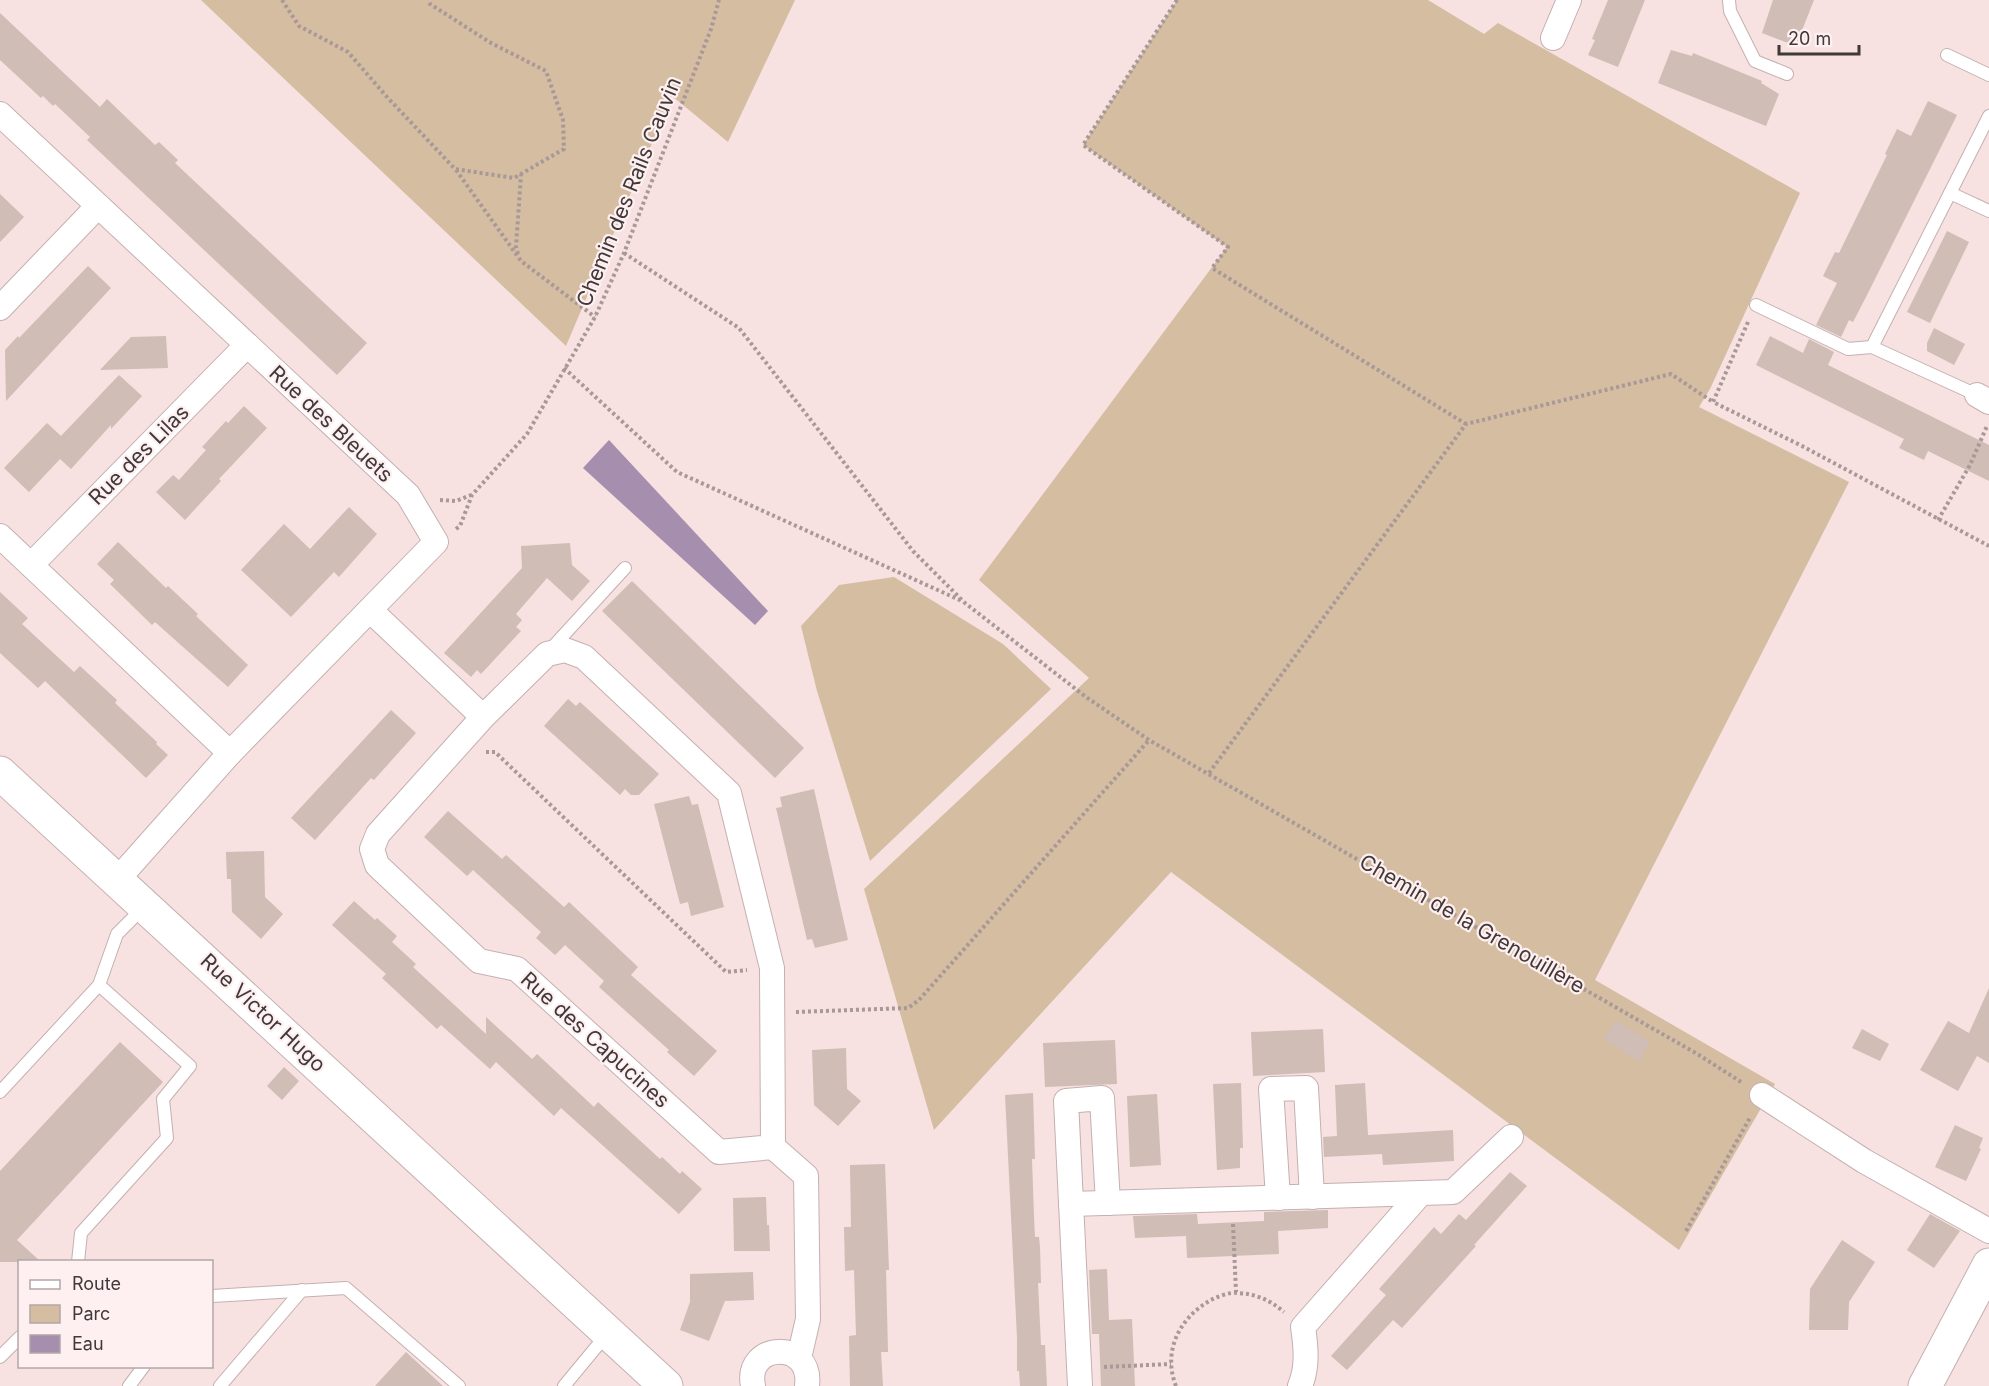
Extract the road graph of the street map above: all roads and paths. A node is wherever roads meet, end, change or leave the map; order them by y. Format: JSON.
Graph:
{"nodes":[{"id":1,"x":282,"y":0,"type":"edge"},
{"id":2,"x":428,"y":0,"type":"edge"},
{"id":3,"x":719,"y":0,"type":"edge"},
{"id":4,"x":1176,"y":0,"type":"edge"},
{"id":5,"x":1569,"y":0,"type":"edge"},
{"id":6,"x":1729,"y":0,"type":"edge"},
{"id":7,"x":1553,"y":38,"type":"dead end"},
{"id":8,"x":1947,"y":55,"type":"dead end"},
{"id":9,"x":1787,"y":74,"type":"dead end"},
{"id":10,"x":1989,"y":75,"type":"edge"},
{"id":11,"x":0,"y":114,"type":"edge"},
{"id":12,"x":1989,"y":116,"type":"edge"},
{"id":13,"x":455,"y":169,"type":"junction"},
{"id":14,"x":521,"y":174,"type":"junction"},
{"id":15,"x":1950,"y":193,"type":"junction"},
{"id":16,"x":98,"y":206,"type":"junction"},
{"id":17,"x":1989,"y":211,"type":"edge"},
{"id":18,"x":624,"y":254,"type":"junction"},
{"id":19,"x":521,"y":261,"type":"junction"},
{"id":20,"x":1756,"y":304,"type":"joint"},
{"id":21,"x":0,"y":308,"type":"edge"},
{"id":22,"x":595,"y":317,"type":"junction"},
{"id":23,"x":248,"y":345,"type":"junction"},
{"id":24,"x":1872,"y":347,"type":"junction"},
{"id":25,"x":564,"y":368,"type":"junction"},
{"id":26,"x":1983,"y":399,"type":"edge"},
{"id":27,"x":1713,"y":402,"type":"junction"},
{"id":28,"x":1989,"y":422,"type":"edge"},
{"id":29,"x":1466,"y":424,"type":"junction"},
{"id":30,"x":1938,"y":520,"type":"junction"},
{"id":31,"x":0,"y":536,"type":"edge"},
{"id":32,"x":436,"y":542,"type":"junction"},
{"id":33,"x":1989,"y":546,"type":"edge"},
{"id":34,"x":31,"y":565,"type":"junction"},
{"id":35,"x":625,"y":568,"type":"dead end"},
{"id":36,"x":965,"y":603,"type":"junction"},
{"id":37,"x":370,"y":610,"type":"junction"},
{"id":38,"x":547,"y":654,"type":"junction"},
{"id":39,"x":483,"y":717,"type":"junction"},
{"id":40,"x":1149,"y":740,"type":"junction"},
{"id":41,"x":460,"y":742,"type":"junction"},
{"id":42,"x":231,"y":753,"type":"junction"},
{"id":43,"x":0,"y":773,"type":"edge"},
{"id":44,"x":1209,"y":773,"type":"junction"},
{"id":45,"x":118,"y":879,"type":"junction"},
{"id":46,"x":146,"y":906,"type":"junction"},
{"id":47,"x":772,"y":968,"type":"junction"},
{"id":48,"x":99,"y":985,"type":"junction"},
{"id":49,"x":772,"y":1013,"type":"junction"},
{"id":50,"x":0,"y":1092,"type":"edge"},
{"id":51,"x":1762,"y":1095,"type":"junction"},
{"id":52,"x":1511,"y":1137,"type":"dead end"},
{"id":53,"x":773,"y":1147,"type":"junction"},
{"id":54,"x":1421,"y":1193,"type":"junction"},
{"id":55,"x":1312,"y":1197,"type":"junction"},
{"id":56,"x":1278,"y":1198,"type":"junction"},
{"id":57,"x":1232,"y":1199,"type":"junction"},
{"id":58,"x":1108,"y":1203,"type":"junction"},
{"id":59,"x":1071,"y":1204,"type":"junction"},
{"id":60,"x":1686,"y":1231,"type":"dead end"},
{"id":61,"x":1989,"y":1231,"type":"edge"},
{"id":62,"x":78,"y":1260,"type":"edge"},
{"id":63,"x":1989,"y":1265,"type":"edge"},
{"id":64,"x":302,"y":1290,"type":"junction"},
{"id":65,"x":1236,"y":1292,"type":"junction"},
{"id":66,"x":213,"y":1296,"type":"edge"},
{"id":67,"x":1302,"y":1327,"type":"junction"},
{"id":68,"x":608,"y":1333,"type":"junction"},
{"id":69,"x":18,"y":1339,"type":"edge"},
{"id":70,"x":0,"y":1357,"type":"edge"},
{"id":71,"x":799,"y":1358,"type":"junction"},
{"id":72,"x":1171,"y":1364,"type":"junction"},
{"id":73,"x":142,"y":1368,"type":"edge"},
{"id":74,"x":1080,"y":1377,"type":"edge"},
{"id":75,"x":129,"y":1386,"type":"edge"},
{"id":76,"x":220,"y":1386,"type":"edge"},
{"id":77,"x":459,"y":1386,"type":"edge"},
{"id":78,"x":564,"y":1386,"type":"edge"},
{"id":79,"x":666,"y":1386,"type":"edge"},
{"id":80,"x":753,"y":1386,"type":"edge"},
{"id":81,"x":807,"y":1386,"type":"edge"},
{"id":82,"x":1176,"y":1386,"type":"edge"},
{"id":83,"x":1300,"y":1386,"type":"edge"},
{"id":84,"x":1925,"y":1386,"type":"edge"}],
"edges":[{"from":1,"to":13,"type":"path"},
{"from":2,"to":14,"type":"path"},
{"from":3,"to":18,"type":"path","name":"Chemin des Rails Cauvin"},
{"from":4,"to":29,"type":"path"},
{"from":5,"to":7,"type":"street"},
{"from":6,"to":9,"type":"lane"},
{"from":8,"to":10,"type":"lane"},
{"from":11,"to":16,"type":"street","name":"Rue des Bleuets"},
{"from":12,"to":15,"type":"lane"},
{"from":13,"to":14,"type":"path"},
{"from":13,"to":19,"type":"path"},
{"from":14,"to":19,"type":"path"},
{"from":15,"to":17,"type":"lane"},
{"from":15,"to":24,"type":"lane"},
{"from":16,"to":21,"type":"street"},
{"from":16,"to":23,"type":"street","name":"Rue des Bleuets"},
{"from":18,"to":22,"type":"path","name":"Chemin des Rails Cauvin"},
{"from":18,"to":36,"type":"path"},
{"from":19,"to":22,"type":"path"},
{"from":20,"to":24,"type":"lane"},
{"from":20,"to":27,"type":"path"},
{"from":22,"to":25,"type":"path","name":"Chemin des Rails Cauvin"},
{"from":23,"to":32,"type":"street","name":"Rue des Bleuets"},
{"from":23,"to":34,"type":"street","name":"Rue des Lilas"},
{"from":24,"to":26,"type":"lane"},
{"from":25,"to":32,"type":"path","name":"Chemin des Rails Cauvin"},
{"from":25,"to":36,"type":"path"},
{"from":27,"to":29,"type":"path"},
{"from":27,"to":30,"type":"path"},
{"from":28,"to":30,"type":"path"},
{"from":29,"to":44,"type":"path"},
{"from":30,"to":33,"type":"path"},
{"from":31,"to":34,"type":"street"},
{"from":32,"to":37,"type":"street"},
{"from":34,"to":42,"type":"street"},
{"from":35,"to":38,"type":"lane"},
{"from":36,"to":40,"type":"path","name":"Chemin de la Grenouillère"},
{"from":37,"to":39,"type":"street"},
{"from":37,"to":42,"type":"street"},
{"from":38,"to":39,"type":"street","name":"Rue des Capucines"},
{"from":38,"to":47,"type":"street"},
{"from":39,"to":41,"type":"street","name":"Rue des Capucines"},
{"from":40,"to":44,"type":"path","name":"Chemin de la Grenouillère"},
{"from":40,"to":49,"type":"path"},
{"from":41,"to":47,"type":"path"},
{"from":41,"to":53,"type":"street","name":"Rue des Capucines"},
{"from":42,"to":45,"type":"street"},
{"from":43,"to":45,"type":"street","name":"Rue Victor Hugo"},
{"from":44,"to":51,"type":"path","name":"Chemin de la Grenouillère"},
{"from":45,"to":46,"type":"street","name":"Rue Victor Hugo"},
{"from":46,"to":48,"type":"lane"},
{"from":46,"to":68,"type":"street","name":"Rue Victor Hugo"},
{"from":47,"to":49,"type":"street"},
{"from":48,"to":50,"type":"lane"},
{"from":48,"to":62,"type":"lane"},
{"from":49,"to":53,"type":"street"},
{"from":51,"to":60,"type":"path"},
{"from":51,"to":61,"type":"street"},
{"from":52,"to":54,"type":"street"},
{"from":53,"to":71,"type":"street"},
{"from":54,"to":55,"type":"street"},
{"from":54,"to":67,"type":"street"},
{"from":55,"to":56,"type":"street"},
{"from":55,"to":56,"type":"street"},
{"from":56,"to":57,"type":"street"},
{"from":57,"to":58,"type":"street"},
{"from":57,"to":65,"type":"path"},
{"from":58,"to":59,"type":"street"},
{"from":58,"to":59,"type":"street"},
{"from":59,"to":74,"type":"street"},
{"from":63,"to":84,"type":"street"},
{"from":64,"to":66,"type":"lane"},
{"from":64,"to":76,"type":"lane"},
{"from":64,"to":77,"type":"lane"},
{"from":65,"to":67,"type":"path"},
{"from":65,"to":72,"type":"path"},
{"from":67,"to":83,"type":"street"},
{"from":68,"to":78,"type":"lane"},
{"from":68,"to":79,"type":"street","name":"Rue Victor Hugo"},
{"from":69,"to":70,"type":"lane"},
{"from":71,"to":80,"type":"street"},
{"from":71,"to":81,"type":"street"},
{"from":72,"to":74,"type":"path"},
{"from":72,"to":82,"type":"path"},
{"from":73,"to":75,"type":"lane"}]}
